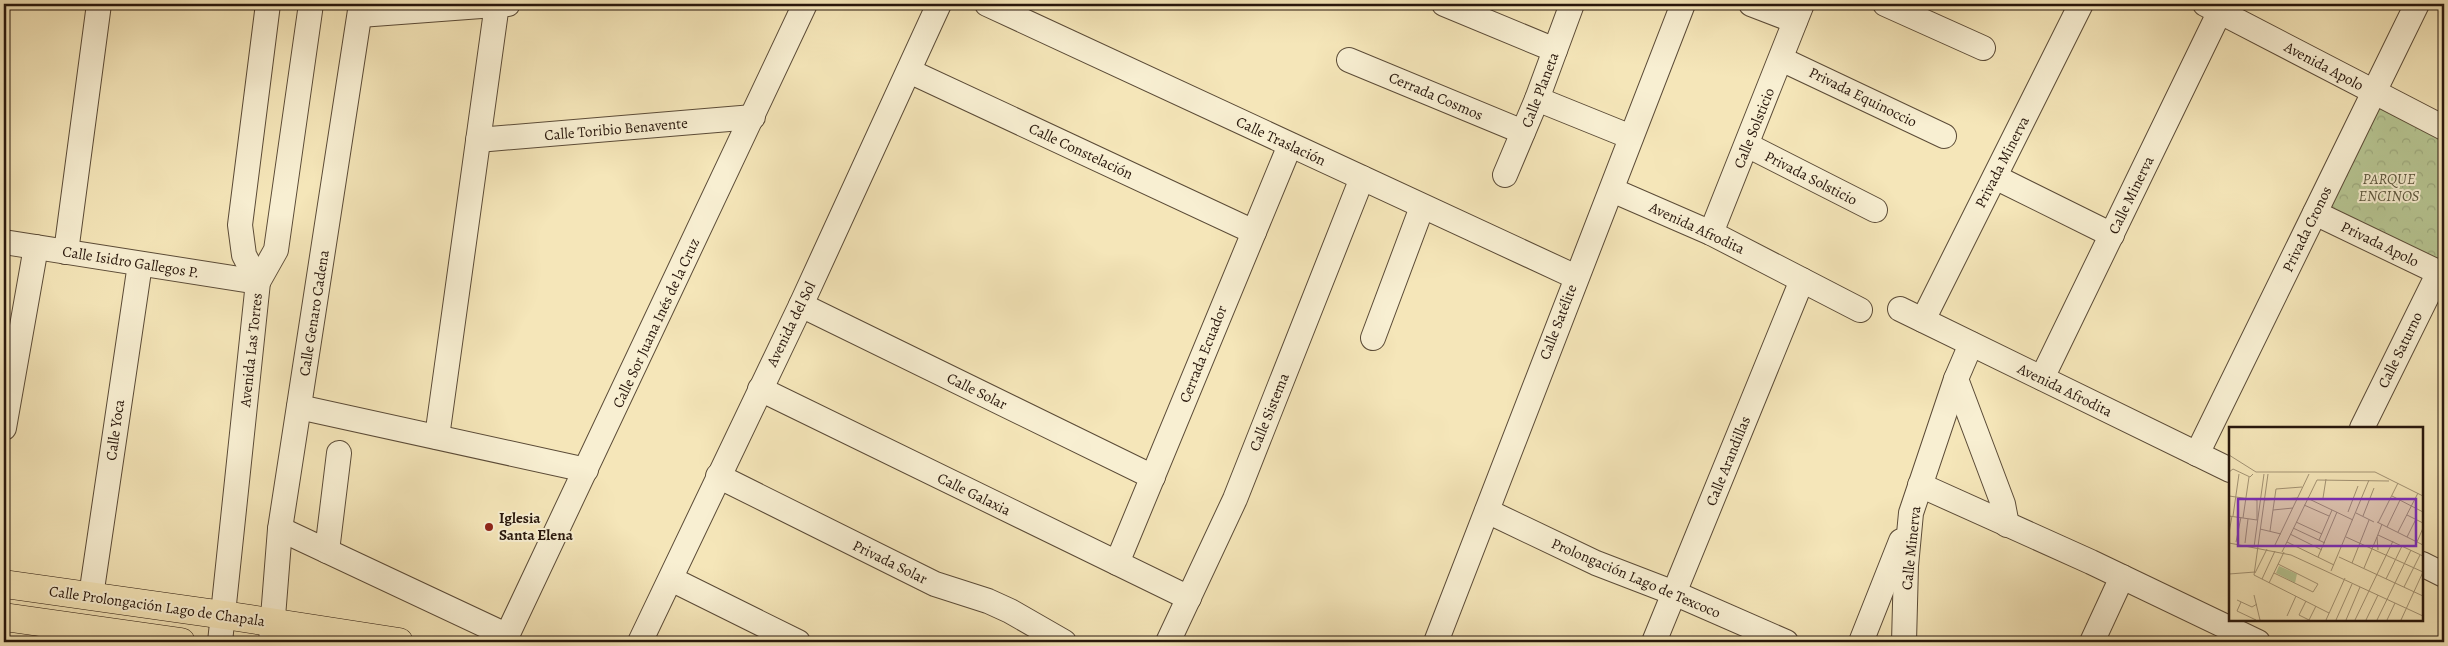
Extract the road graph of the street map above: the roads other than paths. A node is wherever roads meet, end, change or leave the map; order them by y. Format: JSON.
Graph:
{"nodes":[{"id":1,"x":99,"y":4,"type":"edge"},
{"id":2,"x":267,"y":4,"type":"edge"},
{"id":3,"x":311,"y":4,"type":"edge"},
{"id":4,"x":501,"y":4,"type":"edge"},
{"id":5,"x":805,"y":4,"type":"edge"},
{"id":6,"x":939,"y":4,"type":"edge"},
{"id":7,"x":987,"y":4,"type":"edge"},
{"id":8,"x":1444,"y":4,"type":"edge"},
{"id":9,"x":1572,"y":4,"type":"edge"},
{"id":10,"x":1683,"y":4,"type":"edge"},
{"id":11,"x":1751,"y":4,"type":"edge"},
{"id":12,"x":1885,"y":4,"type":"edge"},
{"id":13,"x":2081,"y":4,"type":"edge"},
{"id":14,"x":2418,"y":4,"type":"edge"},
{"id":15,"x":2213,"y":8,"type":"edge"},
{"id":16,"x":360,"y":10,"type":"edge"},
{"id":17,"x":1799,"y":13,"type":"edge"},
{"id":18,"x":1983,"y":48,"type":"dead end"},
{"id":19,"x":1555,"y":50,"type":"junction"},
{"id":20,"x":1782,"y":58,"type":"junction"},
{"id":21,"x":1349,"y":60,"type":"dead end"},
{"id":22,"x":909,"y":71,"type":"junction"},
{"id":23,"x":2374,"y":92,"type":"junction"},
{"id":24,"x":1537,"y":99,"type":"junction"},
{"id":25,"x":753,"y":117,"type":"junction"},
{"id":26,"x":2444,"y":128,"type":"edge"},
{"id":27,"x":1523,"y":132,"type":"junction"},
{"id":28,"x":1944,"y":136,"type":"dead end"},
{"id":29,"x":1631,"y":137,"type":"junction"},
{"id":30,"x":478,"y":140,"type":"junction"},
{"id":31,"x":1290,"y":145,"type":"junction"},
{"id":32,"x":1746,"y":145,"type":"junction"},
{"id":33,"x":1505,"y":175,"type":"dead end"},
{"id":34,"x":1995,"y":177,"type":"junction"},
{"id":35,"x":1362,"y":178,"type":"junction"},
{"id":36,"x":1612,"y":190,"type":"junction"},
{"id":37,"x":1422,"y":207,"type":"junction"},
{"id":38,"x":1876,"y":210,"type":"dead end"},
{"id":39,"x":2315,"y":213,"type":"junction"},
{"id":40,"x":1254,"y":232,"type":"junction"},
{"id":41,"x":1711,"y":233,"type":"junction"},
{"id":42,"x":2112,"y":235,"type":"junction"},
{"id":43,"x":4,"y":242,"type":"edge"},
{"id":44,"x":36,"y":247,"type":"junction"},
{"id":45,"x":66,"y":252,"type":"junction"},
{"id":46,"x":140,"y":264,"type":"junction"},
{"id":47,"x":2442,"y":274,"type":"edge"},
{"id":48,"x":1576,"y":277,"type":"junction"},
{"id":49,"x":1802,"y":280,"type":"junction"},
{"id":50,"x":258,"y":282,"type":"junction"},
{"id":51,"x":801,"y":305,"type":"junction"},
{"id":52,"x":1900,"y":309,"type":"dead end"},
{"id":53,"x":1860,"y":310,"type":"dead end"},
{"id":54,"x":1923,"y":320,"type":"junction"},
{"id":55,"x":1373,"y":338,"type":"dead end"},
{"id":56,"x":1971,"y":344,"type":"junction"},
{"id":57,"x":2042,"y":378,"type":"junction"},
{"id":58,"x":1956,"y":379,"type":"junction"},
{"id":59,"x":760,"y":390,"type":"junction"},
{"id":60,"x":299,"y":406,"type":"junction"},
{"id":61,"x":2363,"y":427,"type":"edge"},
{"id":62,"x":4,"y":428,"type":"edge"},
{"id":63,"x":437,"y":437,"type":"junction"},
{"id":64,"x":339,"y":453,"type":"dead end"},
{"id":65,"x":2197,"y":454,"type":"junction"},
{"id":66,"x":586,"y":470,"type":"junction"},
{"id":67,"x":2229,"y":470,"type":"edge"},
{"id":68,"x":718,"y":476,"type":"junction"},
{"id":69,"x":1153,"y":477,"type":"junction"},
{"id":70,"x":1920,"y":485,"type":"junction"},
{"id":71,"x":1487,"y":511,"type":"junction"},
{"id":72,"x":1912,"y":513,"type":"junction"},
{"id":73,"x":2007,"y":525,"type":"junction"},
{"id":74,"x":280,"y":529,"type":"junction"},
{"id":75,"x":327,"y":550,"type":"junction"},
{"id":76,"x":1117,"y":563,"type":"junction"},
{"id":77,"x":2423,"y":564,"type":"edge"},
{"id":78,"x":2444,"y":575,"type":"edge"},
{"id":79,"x":2122,"y":577,"type":"junction"},
{"id":80,"x":671,"y":578,"type":"junction"},
{"id":81,"x":4,"y":584,"type":"edge"},
{"id":82,"x":1674,"y":593,"type":"junction"},
{"id":83,"x":91,"y":596,"type":"junction"},
{"id":84,"x":1189,"y":598,"type":"junction"},
{"id":85,"x":224,"y":615,"type":"junction"},
{"id":86,"x":4,"y":617,"type":"edge"},
{"id":87,"x":271,"y":632,"type":"edge"},
{"id":88,"x":82,"y":635,"type":"edge"},
{"id":89,"x":506,"y":639,"type":"edge"},
{"id":90,"x":2249,"y":640,"type":"edge"},
{"id":91,"x":181,"y":642,"type":"edge"},
{"id":92,"x":220,"y":642,"type":"edge"},
{"id":93,"x":399,"y":642,"type":"edge"},
{"id":94,"x":640,"y":642,"type":"edge"},
{"id":95,"x":798,"y":642,"type":"edge"},
{"id":96,"x":1064,"y":642,"type":"edge"},
{"id":97,"x":1168,"y":642,"type":"edge"},
{"id":98,"x":1436,"y":642,"type":"edge"},
{"id":99,"x":1654,"y":642,"type":"edge"},
{"id":100,"x":1786,"y":642,"type":"edge"},
{"id":101,"x":1861,"y":642,"type":"edge"},
{"id":102,"x":1904,"y":642,"type":"edge"},
{"id":103,"x":2092,"y":642,"type":"edge"}],
"edges":[{"from":1,"to":45,"type":"street"},
{"from":2,"to":50,"type":"street"},
{"from":3,"to":50,"type":"street","name":"Avenida Las Torres"},
{"from":4,"to":16,"type":"street"},
{"from":4,"to":30,"type":"street"},
{"from":5,"to":25,"type":"street","name":"Calle Sor Juana Inés de la Cruz"},
{"from":6,"to":22,"type":"street","name":"Avenida del Sol"},
{"from":7,"to":31,"type":"street","name":"Calle Traslación"},
{"from":8,"to":19,"type":"street"},
{"from":9,"to":19,"type":"street","name":"Calle Planeta"},
{"from":10,"to":29,"type":"street","name":"Calle Satélite"},
{"from":11,"to":17,"type":"street","name":"Calle Solsticio"},
{"from":12,"to":18,"type":"street"},
{"from":13,"to":34,"type":"street","name":"Privada Minerva"},
{"from":14,"to":23,"type":"street","name":"Privada Cronos"},
{"from":15,"to":23,"type":"street","name":"Avenida Apolo"},
{"from":15,"to":42,"type":"street","name":"Calle Minerva"},
{"from":16,"to":60,"type":"street","name":"Calle Genaro Cadena"},
{"from":17,"to":20,"type":"street","name":"Calle Solsticio"},
{"from":19,"to":24,"type":"street","name":"Calle Planeta"},
{"from":20,"to":28,"type":"street","name":"Privada Equinoccio"},
{"from":20,"to":32,"type":"street","name":"Calle Solsticio"},
{"from":21,"to":27,"type":"street","name":"Cerrada Cosmos"},
{"from":22,"to":40,"type":"street","name":"Calle Constelación"},
{"from":22,"to":51,"type":"street","name":"Avenida del Sol"},
{"from":23,"to":26,"type":"street","name":"Avenida Apolo"},
{"from":23,"to":39,"type":"street","name":"Privada Cronos"},
{"from":24,"to":27,"type":"street","name":"Calle Planeta"},
{"from":24,"to":29,"type":"street"},
{"from":25,"to":30,"type":"street","name":"Calle Toribio Benavente"},
{"from":25,"to":66,"type":"street","name":"Calle Sor Juana Inés de la Cruz"},
{"from":27,"to":33,"type":"street","name":"Calle Planeta"},
{"from":29,"to":36,"type":"street","name":"Calle Satélite"},
{"from":30,"to":63,"type":"street"},
{"from":31,"to":35,"type":"street","name":"Calle Traslación"},
{"from":31,"to":40,"type":"street","name":"Cerrada Ecuador"},
{"from":32,"to":38,"type":"street","name":"Privada Solsticio"},
{"from":32,"to":41,"type":"street","name":"Calle Solsticio"},
{"from":34,"to":42,"type":"street"},
{"from":34,"to":54,"type":"street","name":"Privada Minerva"},
{"from":35,"to":37,"type":"street","name":"Calle Traslación"},
{"from":35,"to":84,"type":"street","name":"Calle Sistema"},
{"from":36,"to":41,"type":"street","name":"Avenida Afrodita"},
{"from":36,"to":48,"type":"street","name":"Calle Satélite"},
{"from":37,"to":48,"type":"street","name":"Calle Traslación"},
{"from":37,"to":55,"type":"street"},
{"from":39,"to":47,"type":"street","name":"Privada Apolo"},
{"from":39,"to":65,"type":"street","name":"Privada Cronos"},
{"from":40,"to":69,"type":"street","name":"Cerrada Ecuador"},
{"from":41,"to":49,"type":"street","name":"Avenida Afrodita"},
{"from":42,"to":57,"type":"street","name":"Calle Minerva"},
{"from":43,"to":44,"type":"street","name":"Calle Isidro Gallegos P."},
{"from":44,"to":45,"type":"street","name":"Calle Isidro Gallegos P."},
{"from":44,"to":62,"type":"street"},
{"from":45,"to":46,"type":"street","name":"Calle Isidro Gallegos P."},
{"from":46,"to":50,"type":"street","name":"Calle Isidro Gallegos P."},
{"from":46,"to":83,"type":"street","name":"Calle Yoca"},
{"from":47,"to":61,"type":"street","name":"Calle Saturno"},
{"from":48,"to":71,"type":"street","name":"Calle Satélite"},
{"from":49,"to":53,"type":"street","name":"Avenida Afrodita"},
{"from":49,"to":82,"type":"street","name":"Calle Arandillas"},
{"from":50,"to":85,"type":"street","name":"Avenida Las Torres"},
{"from":51,"to":59,"type":"street","name":"Avenida del Sol"},
{"from":51,"to":69,"type":"street","name":"Calle Solar"},
{"from":52,"to":54,"type":"street","name":"Avenida Afrodita"},
{"from":54,"to":56,"type":"street","name":"Avenida Afrodita"},
{"from":56,"to":57,"type":"street","name":"Avenida Afrodita"},
{"from":56,"to":58,"type":"street","name":"Calle Minerva"},
{"from":57,"to":65,"type":"street","name":"Avenida Afrodita"},
{"from":58,"to":70,"type":"street","name":"Calle Minerva"},
{"from":58,"to":73,"type":"street"},
{"from":59,"to":68,"type":"street","name":"Avenida del Sol"},
{"from":59,"to":76,"type":"street","name":"Calle Galaxia"},
{"from":60,"to":63,"type":"street"},
{"from":60,"to":74,"type":"street","name":"Calle Genaro Cadena"},
{"from":63,"to":66,"type":"street"},
{"from":64,"to":75,"type":"street"},
{"from":65,"to":67,"type":"street","name":"Avenida Afrodita"},
{"from":66,"to":89,"type":"street","name":"Calle Sor Juana Inés de la Cruz"},
{"from":68,"to":80,"type":"street","name":"Avenida del Sol"},
{"from":68,"to":96,"type":"street","name":"Privada Solar"},
{"from":69,"to":76,"type":"street","name":"Cerrada Ecuador"},
{"from":70,"to":72,"type":"street","name":"Calle Minerva"},
{"from":70,"to":73,"type":"street"},
{"from":71,"to":82,"type":"street","name":"Prolongación Lago de Texcoco"},
{"from":71,"to":98,"type":"street","name":"Calle Satélite"},
{"from":72,"to":101,"type":"street"},
{"from":72,"to":102,"type":"street","name":"Calle Minerva"},
{"from":73,"to":79,"type":"street"},
{"from":74,"to":75,"type":"street"},
{"from":74,"to":87,"type":"street","name":"Calle Genaro Cadena"},
{"from":75,"to":89,"type":"street"},
{"from":76,"to":84,"type":"street","name":"Calle Galaxia"},
{"from":77,"to":78,"type":"street"},
{"from":79,"to":90,"type":"street"},
{"from":79,"to":103,"type":"street"},
{"from":80,"to":94,"type":"street","name":"Avenida del Sol"},
{"from":80,"to":95,"type":"street"},
{"from":81,"to":83,"type":"main road","name":"Calle Prolongación Lago de Chapala"},
{"from":82,"to":99,"type":"street","name":"Calle Arandillas"},
{"from":82,"to":100,"type":"street","name":"Prolongación Lago de Texcoco"},
{"from":83,"to":85,"type":"main road","name":"Calle Prolongación Lago de Chapala"},
{"from":84,"to":97,"type":"street","name":"Calle Sistema"},
{"from":85,"to":87,"type":"main road","name":"Calle Prolongación Lago de Chapala"},
{"from":85,"to":92,"type":"street","name":"Avenida Las Torres"},
{"from":86,"to":88,"type":"main road"},
{"from":87,"to":93,"type":"main road","name":"Calle Prolongación Lago de Chapala"},
{"from":88,"to":91,"type":"main road"}]}
